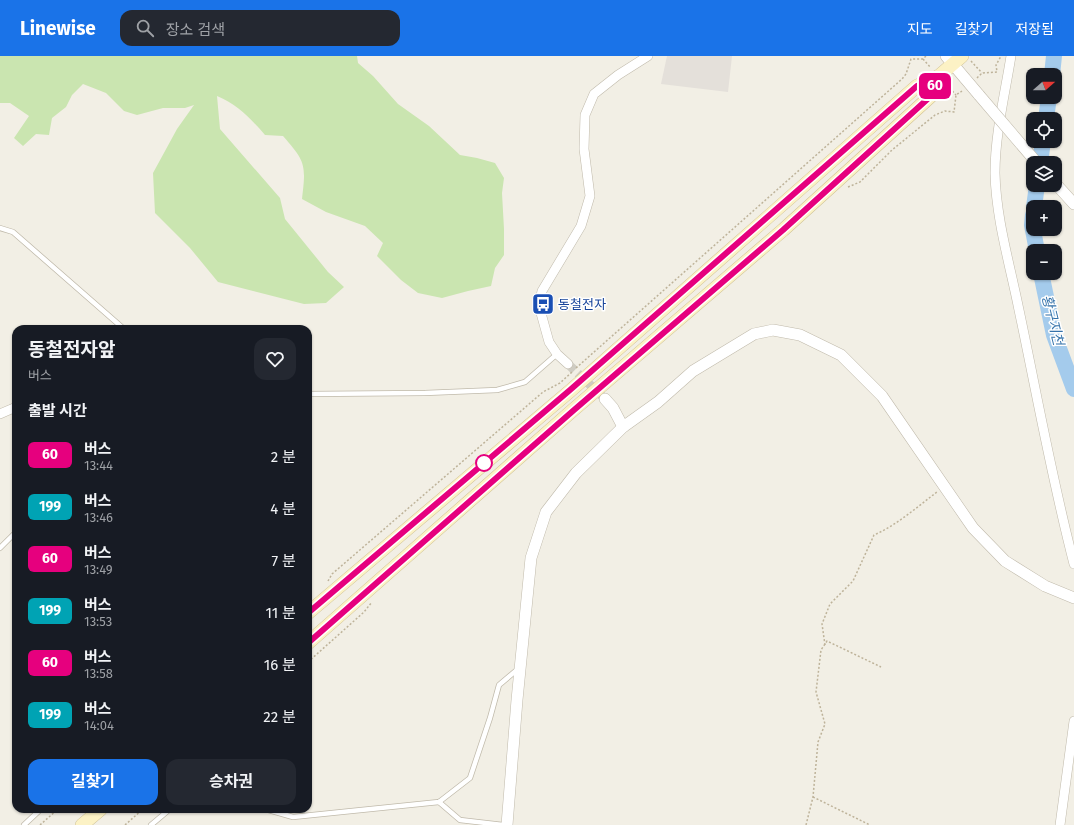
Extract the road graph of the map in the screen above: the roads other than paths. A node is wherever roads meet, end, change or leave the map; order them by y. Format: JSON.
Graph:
{"nodes":[{"id":1,"x":648,"y":56,"type":"edge"},
{"id":2,"x":1011,"y":56,"type":"edge"},
{"id":3,"x":953,"y":59,"type":"edge"},
{"id":4,"x":939,"y":76,"type":"junction"},
{"id":5,"x":1031,"y":156,"type":"edge"},
{"id":6,"x":1062,"y":191,"type":"edge"},
{"id":7,"x":1074,"y":204,"type":"edge"},
{"id":8,"x":0,"y":228,"type":"edge"},
{"id":9,"x":119,"y":325,"type":"edge"},
{"id":10,"x":557,"y":354,"type":"junction"},
{"id":11,"x":568,"y":364,"type":"tunnel mouth"},
{"id":12,"x":312,"y":394,"type":"edge"},
{"id":13,"x":606,"y":399,"type":"tunnel mouth"},
{"id":14,"x":12,"y":409,"type":"edge"},
{"id":15,"x":0,"y":414,"type":"edge"},
{"id":16,"x":623,"y":427,"type":"junction"},
{"id":17,"x":12,"y":536,"type":"edge"},
{"id":18,"x":0,"y":548,"type":"edge"},
{"id":19,"x":1074,"y":564,"type":"edge"},
{"id":20,"x":1074,"y":598,"type":"edge"},
{"id":21,"x":312,"y":610,"type":"edge"},
{"id":22,"x":312,"y":639,"type":"edge"},
{"id":23,"x":521,"y":667,"type":"junction"},
{"id":24,"x":1074,"y":721,"type":"edge"},
{"id":25,"x":439,"y":802,"type":"junction"},
{"id":26,"x":37,"y":813,"type":"edge"},
{"id":27,"x":96,"y":813,"type":"edge"},
{"id":28,"x":165,"y":813,"type":"edge"},
{"id":29,"x":279,"y":813,"type":"edge"},
{"id":30,"x":24,"y":825,"type":"edge"},
{"id":31,"x":82,"y":825,"type":"edge"},
{"id":32,"x":151,"y":825,"type":"edge"},
{"id":33,"x":503,"y":825,"type":"edge"},
{"id":34,"x":507,"y":825,"type":"edge"},
{"id":35,"x":1060,"y":825,"type":"edge"}],
"edges":[{"from":1,"to":10,"type":"street"},
{"from":2,"to":19,"type":"street"},
{"from":3,"to":4,"type":"main road"},
{"from":3,"to":5,"type":"street","bridge":true},
{"from":4,"to":21,"type":"main road"},
{"from":4,"to":22,"type":"main road"},
{"from":6,"to":7,"type":"street"},
{"from":8,"to":9,"type":"lane"},
{"from":10,"to":11,"type":"street"},
{"from":10,"to":12,"type":"lane"},
{"from":13,"to":16,"type":"street"},
{"from":14,"to":15,"type":"street"},
{"from":16,"to":20,"type":"street"},
{"from":16,"to":23,"type":"street"},
{"from":17,"to":18,"type":"lane"},
{"from":23,"to":25,"type":"lane"},
{"from":23,"to":34,"type":"street"},
{"from":24,"to":35,"type":"street"},
{"from":25,"to":29,"type":"lane"},
{"from":25,"to":33,"type":"lane"},
{"from":26,"to":30,"type":"lane"},
{"from":27,"to":31,"type":"main road"},
{"from":28,"to":32,"type":"lane"}]}
